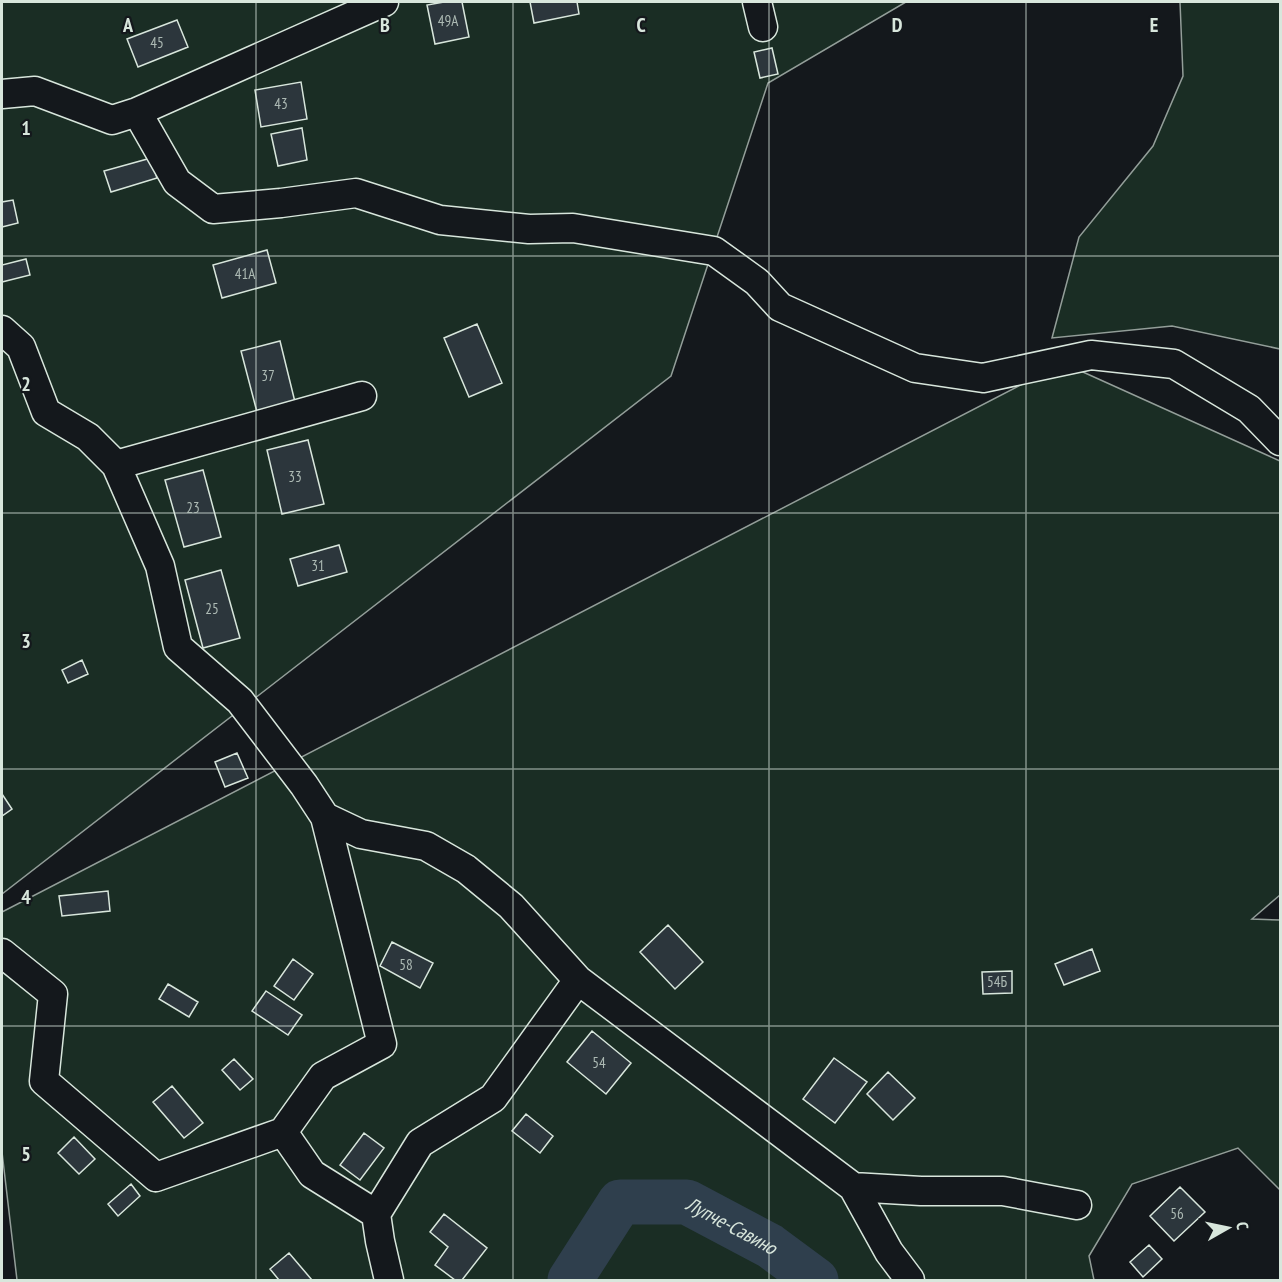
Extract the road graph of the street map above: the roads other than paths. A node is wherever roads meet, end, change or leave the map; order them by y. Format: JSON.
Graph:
{"nodes":[{"id":1,"x":384,"y":2,"type":"edge"},
{"id":2,"x":2,"y":73,"type":"edge"},
{"id":3,"x":35,"y":91,"type":"junction"},
{"id":4,"x":2,"y":94,"type":"edge"},
{"id":5,"x":137,"y":112,"type":"junction"},
{"id":6,"x":2,"y":330,"type":"edge"},
{"id":7,"x":362,"y":396,"type":"dead end"},
{"id":8,"x":1281,"y":441,"type":"edge"},
{"id":9,"x":116,"y":465,"type":"junction"},
{"id":10,"x":325,"y":817,"type":"junction"},
{"id":11,"x":2,"y":952,"type":"edge"},
{"id":12,"x":578,"y":980,"type":"junction"},
{"id":13,"x":283,"y":1132,"type":"junction"},
{"id":14,"x":853,"y":1187,"type":"junction"},
{"id":15,"x":1077,"y":1205,"type":"dead end"},
{"id":16,"x":376,"y":1214,"type":"junction"},
{"id":17,"x":389,"y":1281,"type":"edge"},
{"id":18,"x":910,"y":1281,"type":"edge"}],
"edges":[{"from":1,"to":5,"type":"street"},
{"from":2,"to":3,"type":"street"},
{"from":3,"to":4,"type":"street"},
{"from":3,"to":5,"type":"street"},
{"from":5,"to":8,"type":"street"},
{"from":6,"to":9,"type":"street"},
{"from":7,"to":9,"type":"street"},
{"from":9,"to":10,"type":"street"},
{"from":10,"to":12,"type":"street"},
{"from":10,"to":13,"type":"street"},
{"from":11,"to":13,"type":"street"},
{"from":12,"to":14,"type":"street"},
{"from":12,"to":16,"type":"street"},
{"from":13,"to":16,"type":"street"},
{"from":14,"to":15,"type":"street"},
{"from":14,"to":18,"type":"street"},
{"from":16,"to":17,"type":"street"}]}
